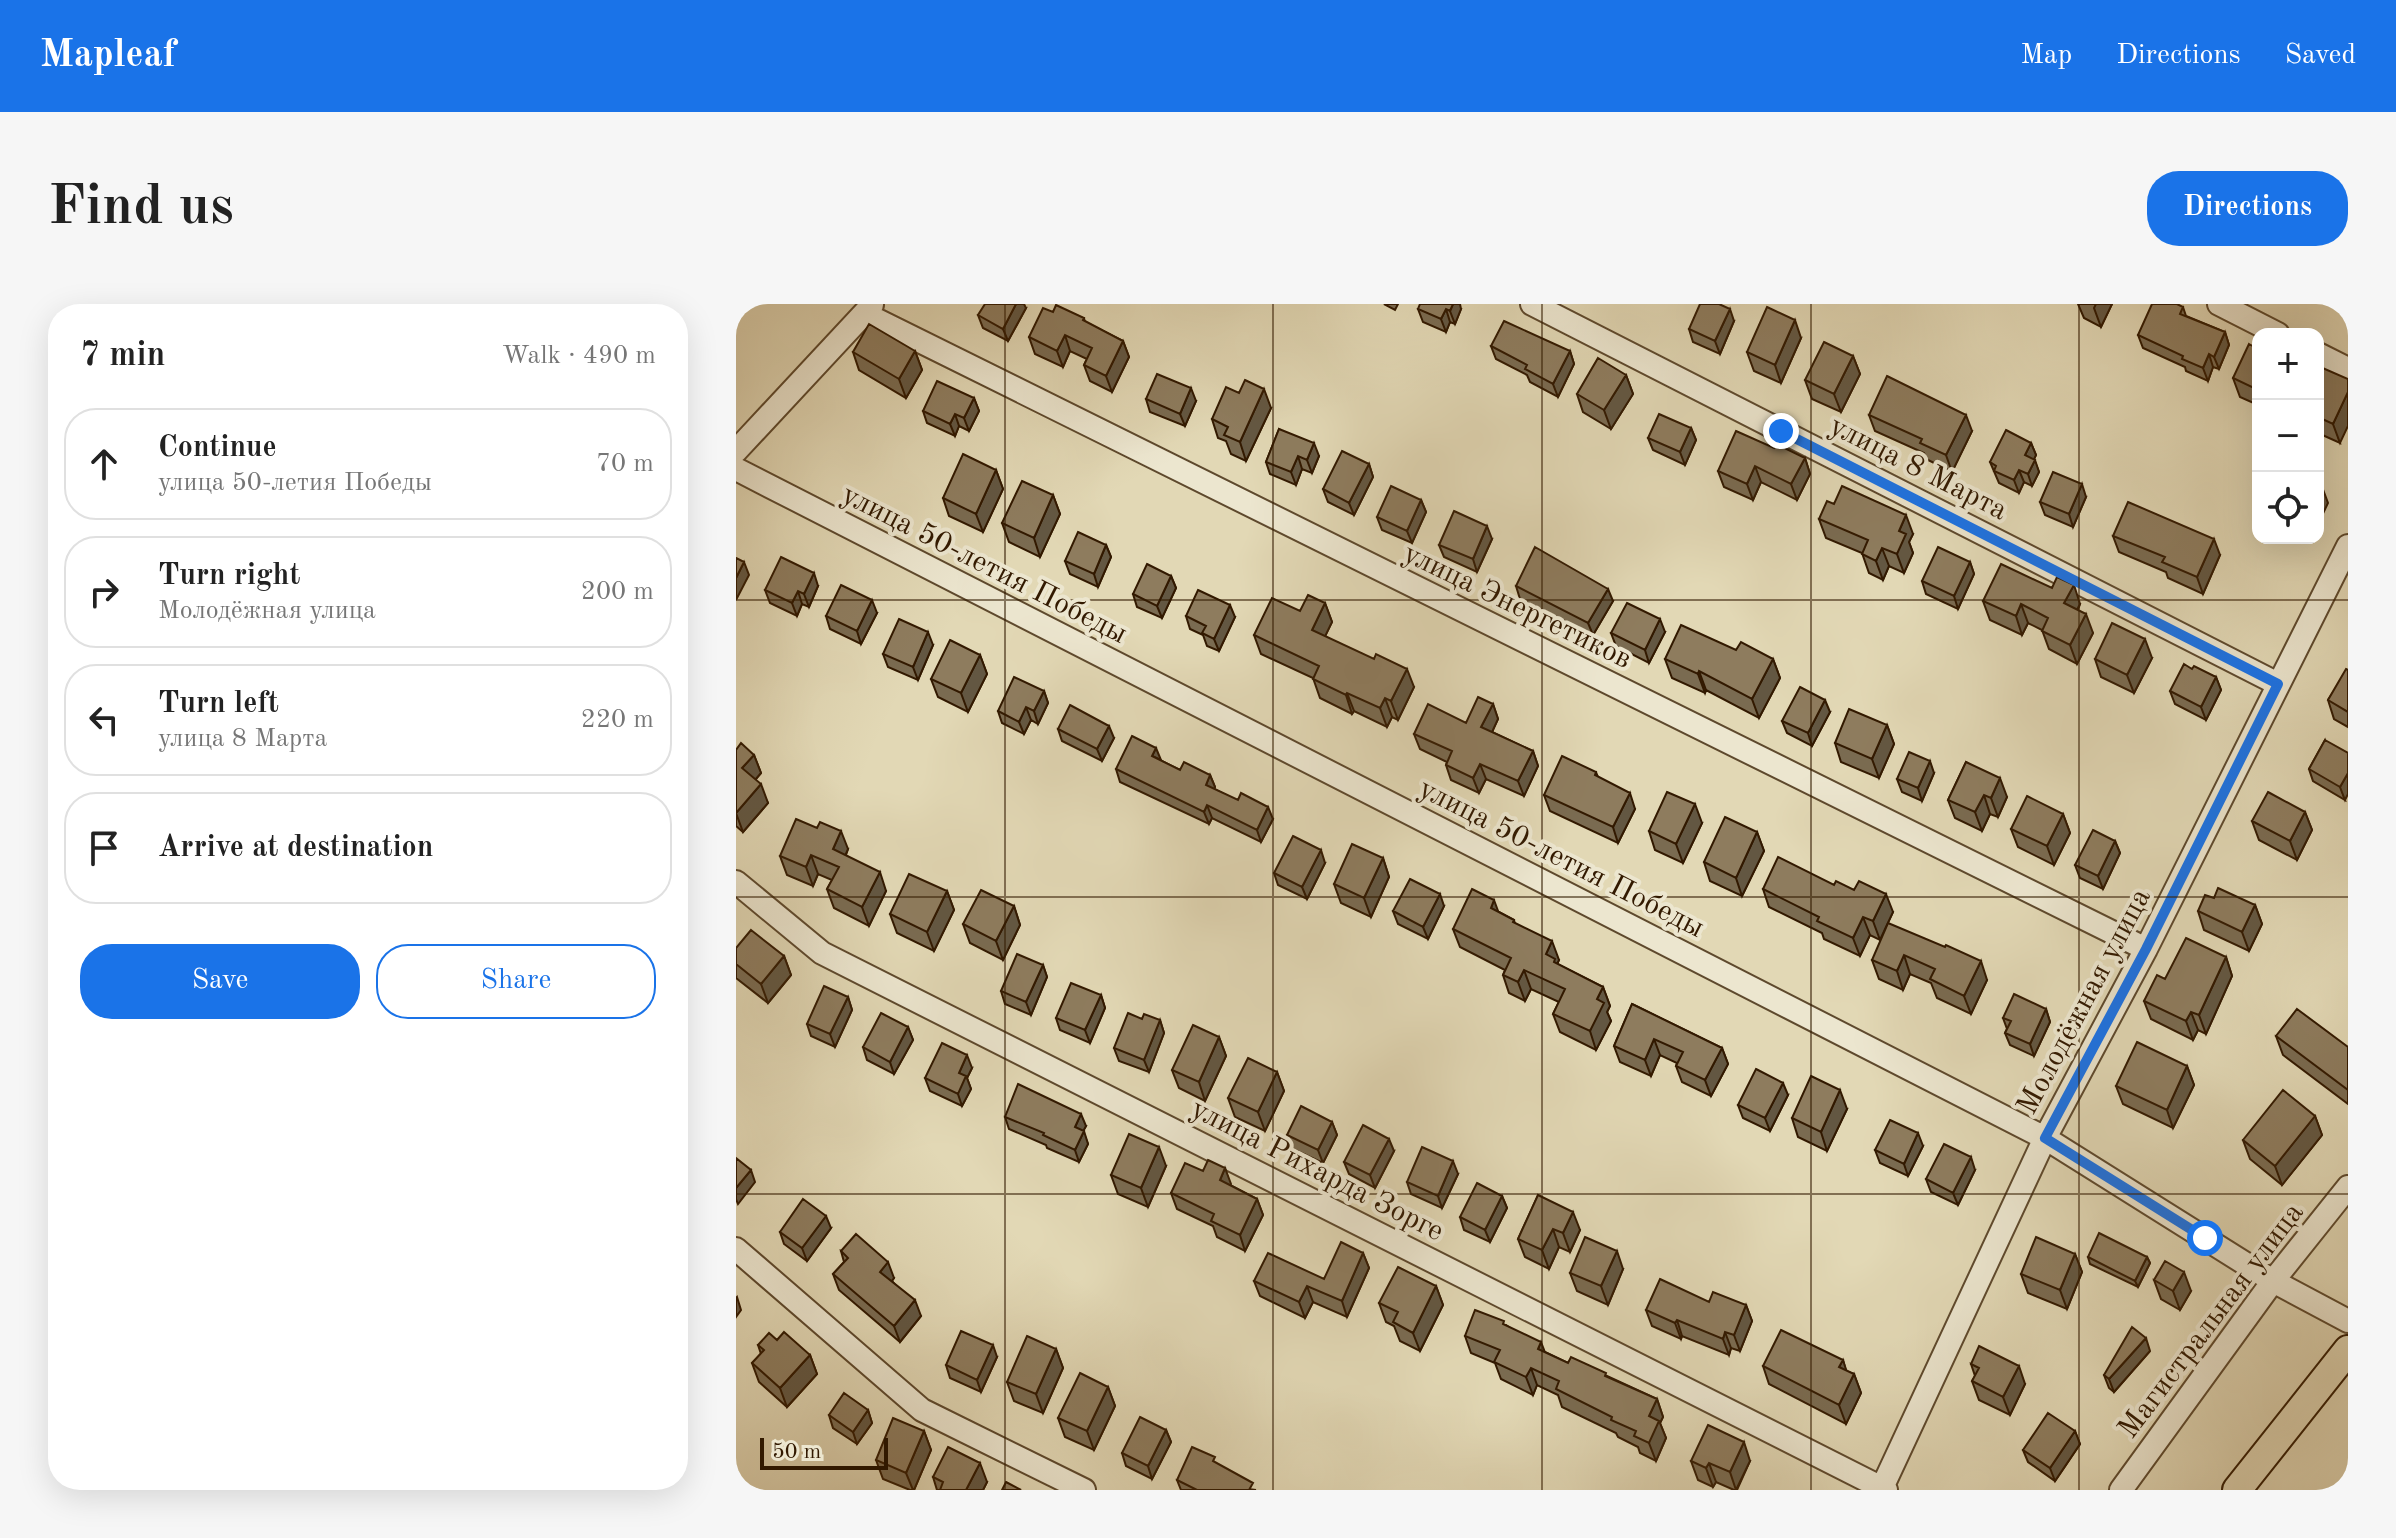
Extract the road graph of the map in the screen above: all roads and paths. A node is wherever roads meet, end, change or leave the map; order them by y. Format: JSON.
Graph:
{"nodes":[{"id":1,"x":1532,"y":304,"type":"edge"},
{"id":2,"x":2219,"y":304,"type":"edge"},
{"id":3,"x":869,"y":309,"type":"edge"},
{"id":4,"x":2266,"y":328,"type":"edge"},
{"id":5,"x":2324,"y":357,"type":"edge"},
{"id":6,"x":2348,"y":369,"type":"edge"},
{"id":7,"x":736,"y":451,"type":"edge"},
{"id":8,"x":736,"y":469,"type":"edge"},
{"id":9,"x":2348,"y":546,"type":"edge"},
{"id":10,"x":2278,"y":684,"type":"junction"},
{"id":11,"x":736,"y":882,"type":"edge"},
{"id":12,"x":2146,"y":949,"type":"junction"},
{"id":13,"x":2045,"y":1138,"type":"junction"},
{"id":14,"x":2348,"y":1187,"type":"edge"},
{"id":15,"x":736,"y":1249,"type":"edge"},
{"id":16,"x":2273,"y":1281,"type":"junction"},
{"id":17,"x":2348,"y":1321,"type":"edge"},
{"id":18,"x":2348,"y":1350,"type":"edge"},
{"id":19,"x":1883,"y":1489,"type":"edge"},
{"id":20,"x":1084,"y":1490,"type":"edge"},
{"id":21,"x":2121,"y":1490,"type":"edge"},
{"id":22,"x":2237,"y":1490,"type":"edge"}],
"edges":[{"from":1,"to":10,"type":"street","name":"улица 8 Марта"},
{"from":2,"to":4,"type":"street"},
{"from":3,"to":7,"type":"street"},
{"from":3,"to":12,"type":"street","name":"улица Энергетиков"},
{"from":5,"to":6,"type":"street"},
{"from":8,"to":13,"type":"street","name":"улица 50-летия Победы"},
{"from":9,"to":10,"type":"street","name":"Молодёжная улица"},
{"from":10,"to":12,"type":"street","name":"Молодёжная улица"},
{"from":11,"to":19,"type":"street","name":"улица Рихарда Зорге"},
{"from":12,"to":13,"type":"street","name":"Молодёжная улица"},
{"from":13,"to":16,"type":"street","name":"улица 50-летия Победы"},
{"from":13,"to":19,"type":"street","name":"Молодёжная улица"},
{"from":14,"to":16,"type":"street","name":"Магистральная улица"},
{"from":15,"to":20,"type":"street"},
{"from":16,"to":17,"type":"street","name":"улица 50-летия Победы"},
{"from":16,"to":21,"type":"street","name":"Магистральная улица"},
{"from":18,"to":22,"type":"main road"}]}
